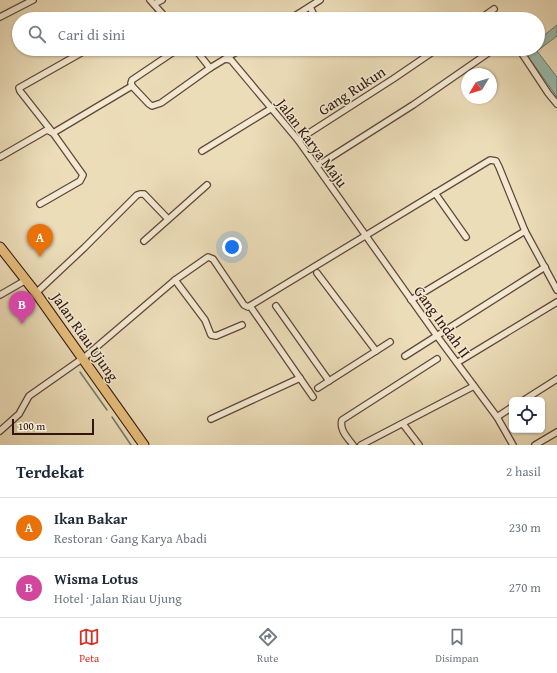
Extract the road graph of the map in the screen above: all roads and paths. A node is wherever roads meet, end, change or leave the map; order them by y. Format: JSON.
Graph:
{"nodes":[{"id":1,"x":33,"y":0,"type":"edge"},
{"id":2,"x":162,"y":0,"type":"edge"},
{"id":3,"x":320,"y":0,"type":"edge"},
{"id":4,"x":152,"y":2,"type":"edge"},
{"id":5,"x":310,"y":7,"type":"junction"},
{"id":6,"x":494,"y":10,"type":"dead end"},
{"id":7,"x":161,"y":12,"type":"edge"},
{"id":8,"x":302,"y":12,"type":"edge"},
{"id":9,"x":312,"y":12,"type":"edge"},
{"id":10,"x":491,"y":12,"type":"edge"},
{"id":11,"x":0,"y":17,"type":"edge"},
{"id":12,"x":73,"y":56,"type":"edge"},
{"id":13,"x":168,"y":56,"type":"edge"},
{"id":14,"x":201,"y":56,"type":"edge"},
{"id":15,"x":233,"y":56,"type":"edge"},
{"id":16,"x":427,"y":56,"type":"edge"},
{"id":17,"x":484,"y":56,"type":"edge"},
{"id":18,"x":524,"y":56,"type":"edge"},
{"id":19,"x":228,"y":60,"type":"junction"},
{"id":20,"x":210,"y":68,"type":"junction"},
{"id":21,"x":131,"y":85,"type":"junction"},
{"id":22,"x":557,"y":104,"type":"edge"},
{"id":23,"x":272,"y":108,"type":"junction"},
{"id":24,"x":53,"y":132,"type":"junction"},
{"id":25,"x":298,"y":140,"type":"junction"},
{"id":26,"x":202,"y":151,"type":"dead end"},
{"id":27,"x":0,"y":157,"type":"edge"},
{"id":28,"x":316,"y":166,"type":"junction"},
{"id":29,"x":207,"y":185,"type":"dead end"},
{"id":30,"x":435,"y":193,"type":"junction"},
{"id":31,"x":40,"y":204,"type":"dead end"},
{"id":32,"x":168,"y":219,"type":"junction"},
{"id":33,"x":525,"y":231,"type":"junction"},
{"id":34,"x":365,"y":236,"type":"junction"},
{"id":35,"x":466,"y":237,"type":"dead end"},
{"id":36,"x":144,"y":241,"type":"dead end"},
{"id":37,"x":371,"y":244,"type":"joint"},
{"id":38,"x":0,"y":248,"type":"edge"},
{"id":39,"x":545,"y":267,"type":"junction"},
{"id":40,"x":317,"y":273,"type":"dead end"},
{"id":41,"x":26,"y":280,"type":"junction"},
{"id":42,"x":175,"y":280,"type":"junction"},
{"id":43,"x":557,"y":290,"type":"edge"},
{"id":44,"x":36,"y":293,"type":"junction"},
{"id":45,"x":0,"y":295,"type":"edge"},
{"id":46,"x":411,"y":300,"type":"junction"},
{"id":47,"x":557,"y":302,"type":"edge"},
{"id":48,"x":250,"y":306,"type":"junction"},
{"id":49,"x":276,"y":306,"type":"dead end"},
{"id":50,"x":242,"y":325,"type":"dead end"},
{"id":51,"x":437,"y":336,"type":"junction"},
{"id":52,"x":390,"y":342,"type":"dead end"},
{"id":53,"x":376,"y":351,"type":"junction"},
{"id":54,"x":405,"y":356,"type":"dead end"},
{"id":55,"x":82,"y":358,"type":"junction"},
{"id":56,"x":437,"y":359,"type":"dead end"},
{"id":57,"x":458,"y":362,"type":"junction"},
{"id":58,"x":300,"y":378,"type":"junction"},
{"id":59,"x":557,"y":379,"type":"edge"},
{"id":60,"x":329,"y":381,"type":"junction"},
{"id":61,"x":474,"y":386,"type":"junction"},
{"id":62,"x":318,"y":388,"type":"dead end"},
{"id":63,"x":313,"y":397,"type":"dead end"},
{"id":64,"x":529,"y":397,"type":"edge"},
{"id":65,"x":509,"y":408,"type":"edge"},
{"id":66,"x":496,"y":415,"type":"junction"},
{"id":67,"x":211,"y":419,"type":"dead end"},
{"id":68,"x":403,"y":424,"type":"junction"},
{"id":69,"x":0,"y":431,"type":"edge"},
{"id":70,"x":557,"y":432,"type":"edge"},
{"id":71,"x":144,"y":445,"type":"edge"},
{"id":72,"x":354,"y":445,"type":"edge"},
{"id":73,"x":361,"y":445,"type":"edge"},
{"id":74,"x":419,"y":445,"type":"edge"},
{"id":75,"x":513,"y":445,"type":"edge"},
{"id":76,"x":535,"y":445,"type":"edge"}],
"edges":[{"from":1,"to":11,"type":"street"},
{"from":2,"to":4,"type":"street"},
{"from":3,"to":5,"type":"street"},
{"from":4,"to":7,"type":"street"},
{"from":5,"to":8,"type":"street"},
{"from":5,"to":9,"type":"street"},
{"from":6,"to":10,"type":"street"},
{"from":12,"to":24,"type":"street"},
{"from":13,"to":21,"type":"street"},
{"from":14,"to":20,"type":"street"},
{"from":15,"to":19,"type":"street"},
{"from":16,"to":25,"type":"street","name":"Gang Rukun"},
{"from":17,"to":28,"type":"street"},
{"from":18,"to":22,"type":"street"},
{"from":19,"to":20,"type":"street"},
{"from":19,"to":23,"type":"street","name":"Jalan Karya Maju"},
{"from":20,"to":21,"type":"street"},
{"from":21,"to":24,"type":"street"},
{"from":23,"to":25,"type":"street","name":"Jalan Karya Maju"},
{"from":23,"to":26,"type":"street"},
{"from":24,"to":27,"type":"street"},
{"from":24,"to":31,"type":"street"},
{"from":25,"to":28,"type":"street","name":"Jalan Karya Maju"},
{"from":28,"to":34,"type":"street","name":"Jalan Karya Maju"},
{"from":29,"to":32,"type":"street"},
{"from":30,"to":33,"type":"street"},
{"from":30,"to":34,"type":"street"},
{"from":30,"to":35,"type":"street"},
{"from":32,"to":36,"type":"street"},
{"from":32,"to":44,"type":"street"},
{"from":33,"to":39,"type":"street"},
{"from":33,"to":46,"type":"street"},
{"from":34,"to":37,"type":"street","name":"Jalan Karya Maju"},
{"from":34,"to":48,"type":"street"},
{"from":37,"to":46,"type":"street","name":"Gang Indah II"},
{"from":38,"to":41,"type":"main road","name":"Jalan Riau Ujung"},
{"from":39,"to":43,"type":"street"},
{"from":39,"to":51,"type":"street"},
{"from":40,"to":53,"type":"street"},
{"from":41,"to":44,"type":"main road","name":"Jalan Riau Ujung"},
{"from":41,"to":45,"type":"street"},
{"from":42,"to":48,"type":"street"},
{"from":42,"to":50,"type":"street"},
{"from":42,"to":55,"type":"street"},
{"from":44,"to":55,"type":"main road","name":"Jalan Riau Ujung"},
{"from":46,"to":51,"type":"street","name":"Gang Indah II"},
{"from":47,"to":57,"type":"street"},
{"from":48,"to":58,"type":"street"},
{"from":49,"to":60,"type":"street"},
{"from":51,"to":54,"type":"street"},
{"from":51,"to":57,"type":"street","name":"Gang Indah II"},
{"from":52,"to":53,"type":"street"},
{"from":53,"to":60,"type":"street"},
{"from":55,"to":69,"type":"street"},
{"from":55,"to":71,"type":"main road","name":"Jalan Riau Ujung"},
{"from":56,"to":72,"type":"street"},
{"from":57,"to":61,"type":"street","name":"Gang Indah II"},
{"from":58,"to":63,"type":"street"},
{"from":58,"to":67,"type":"street"},
{"from":59,"to":64,"type":"street"},
{"from":60,"to":62,"type":"street"},
{"from":61,"to":66,"type":"street","name":"Gang Indah II"},
{"from":61,"to":68,"type":"street"},
{"from":65,"to":66,"type":"street"},
{"from":66,"to":75,"type":"street","name":"Gang Indah II"},
{"from":68,"to":73,"type":"street"},
{"from":68,"to":74,"type":"street"},
{"from":70,"to":76,"type":"street"}]}
